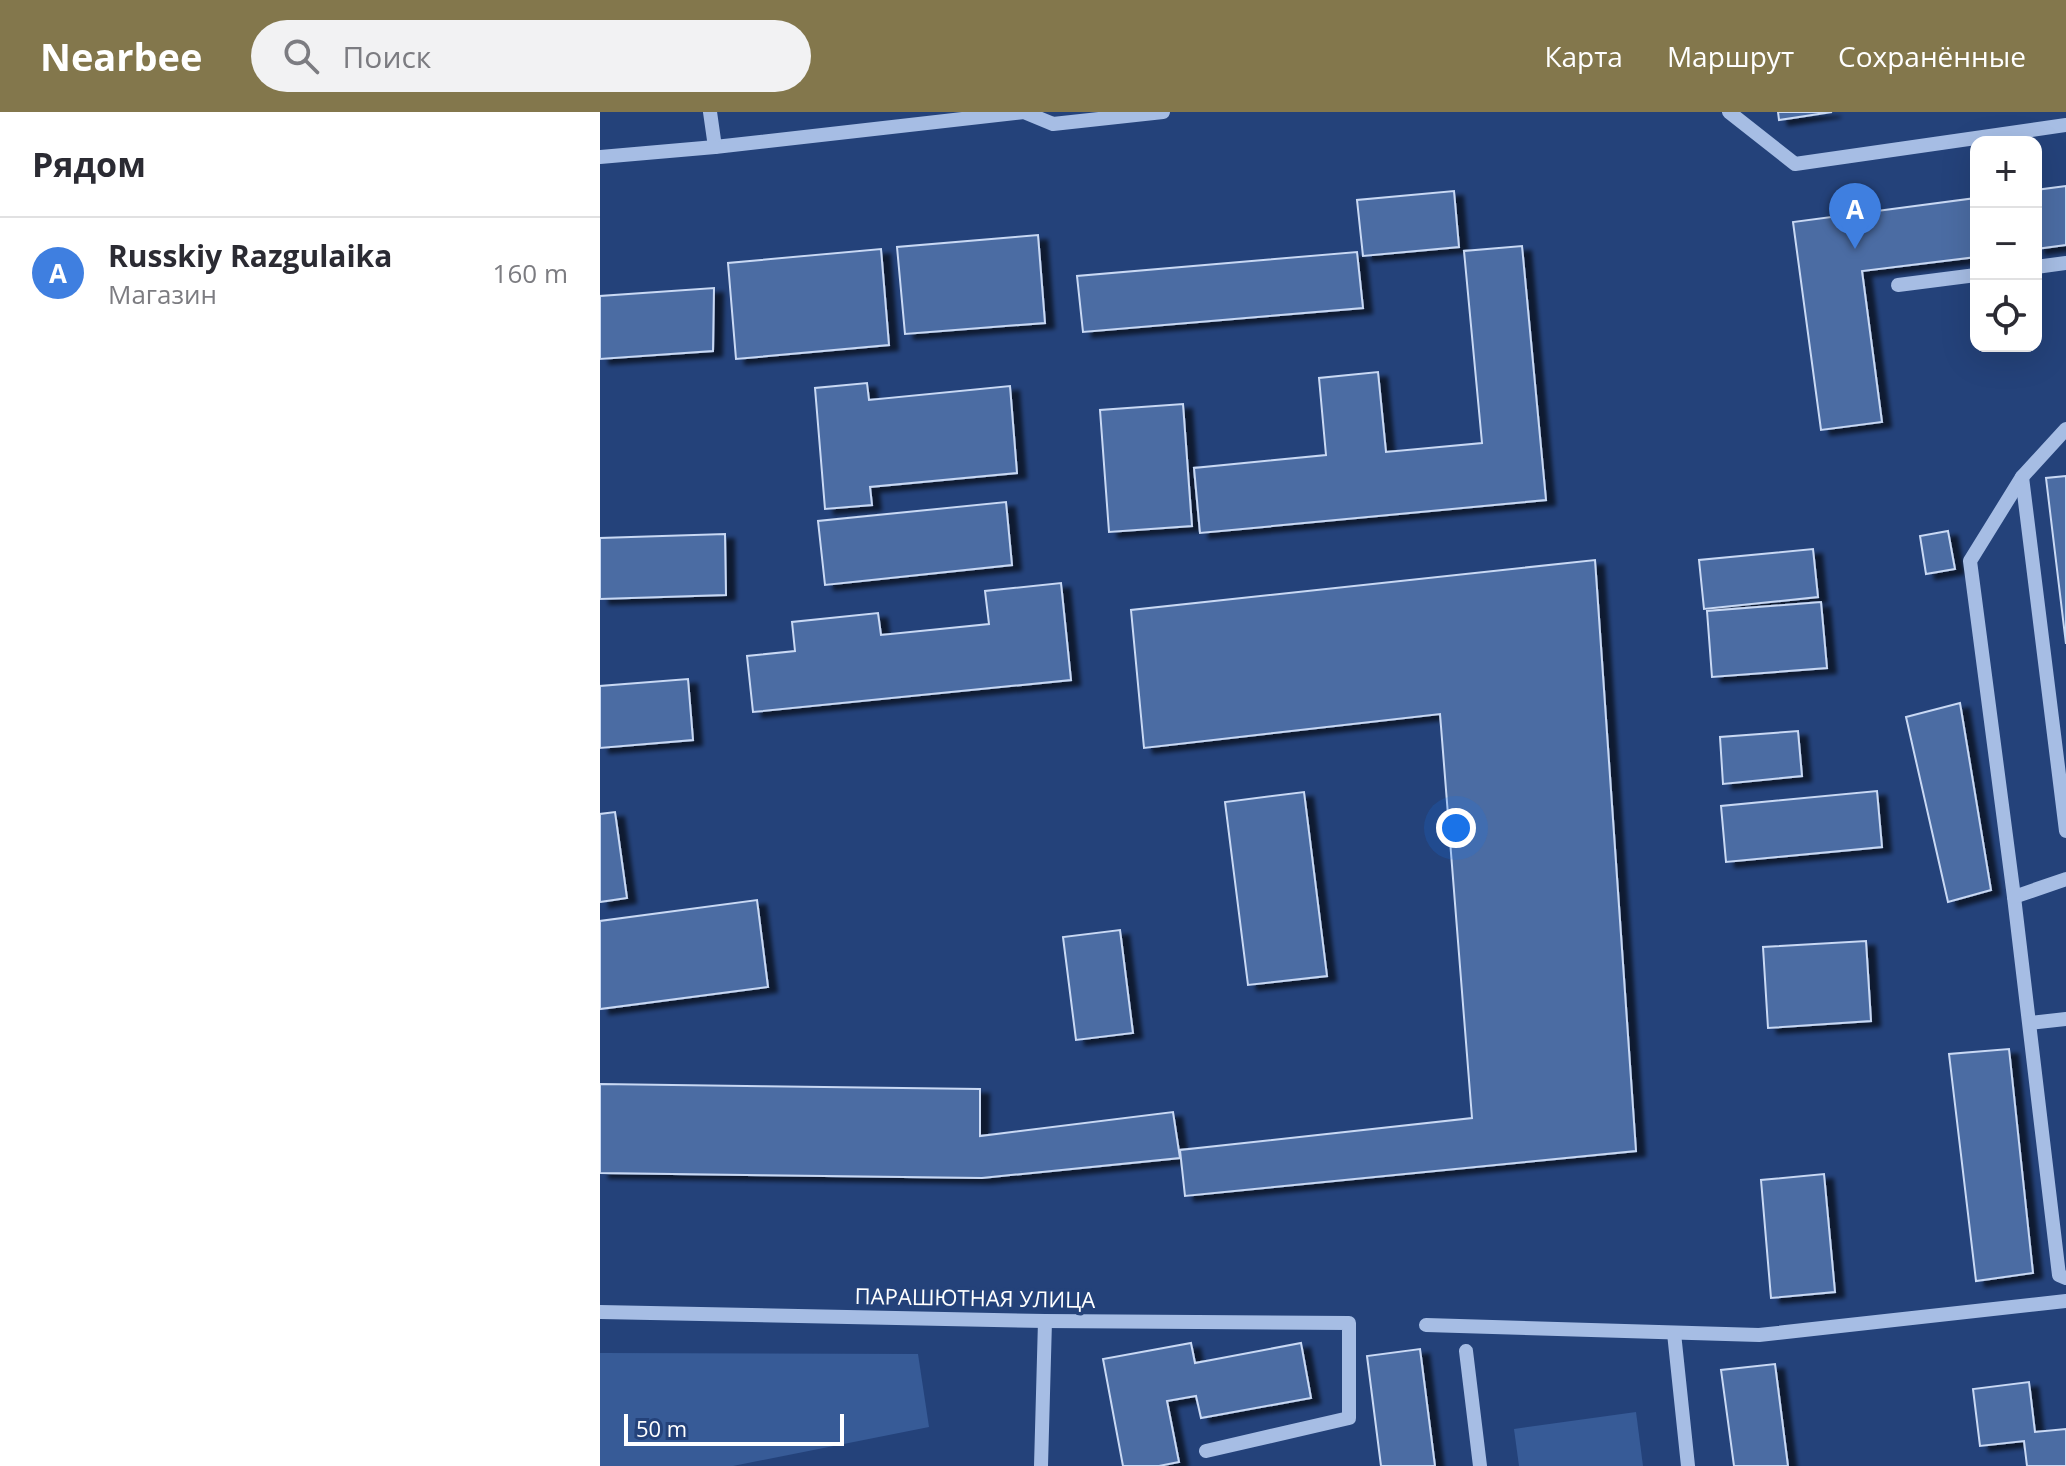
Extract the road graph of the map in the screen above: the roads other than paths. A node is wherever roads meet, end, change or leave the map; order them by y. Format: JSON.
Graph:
{"nodes":[{"id":1,"x":710,"y":112,"type":"edge"},
{"id":2,"x":1024,"y":112,"type":"edge"},
{"id":3,"x":1163,"y":112,"type":"edge"},
{"id":4,"x":1729,"y":112,"type":"edge"},
{"id":5,"x":2066,"y":125,"type":"edge"},
{"id":6,"x":715,"y":147,"type":"junction"},
{"id":7,"x":600,"y":157,"type":"edge"},
{"id":8,"x":2066,"y":263,"type":"edge"},
{"id":9,"x":2042,"y":266,"type":"edge"},
{"id":10,"x":1970,"y":276,"type":"edge"},
{"id":11,"x":1898,"y":285,"type":"dead end"},
{"id":12,"x":2066,"y":429,"type":"edge"},
{"id":13,"x":2022,"y":477,"type":"junction"},
{"id":14,"x":2066,"y":831,"type":"edge"},
{"id":15,"x":2066,"y":879,"type":"edge"},
{"id":16,"x":2014,"y":897,"type":"junction"},
{"id":17,"x":2066,"y":1019,"type":"edge"},
{"id":18,"x":2030,"y":1023,"type":"junction"},
{"id":19,"x":2066,"y":1278,"type":"edge"},
{"id":20,"x":2066,"y":1301,"type":"edge"},
{"id":21,"x":600,"y":1312,"type":"edge"},
{"id":22,"x":1045,"y":1321,"type":"junction"},
{"id":23,"x":1426,"y":1325,"type":"dead end"},
{"id":24,"x":1674,"y":1333,"type":"junction"},
{"id":25,"x":1466,"y":1351,"type":"dead end"},
{"id":26,"x":1206,"y":1451,"type":"dead end"},
{"id":27,"x":1041,"y":1466,"type":"edge"},
{"id":28,"x":1480,"y":1466,"type":"edge"},
{"id":29,"x":1688,"y":1466,"type":"edge"}],
"edges":[{"from":1,"to":6,"type":"street"},
{"from":2,"to":3,"type":"street"},
{"from":2,"to":6,"type":"street"},
{"from":4,"to":5,"type":"street"},
{"from":6,"to":7,"type":"street"},
{"from":8,"to":9,"type":"street"},
{"from":10,"to":11,"type":"street"},
{"from":12,"to":13,"type":"street"},
{"from":13,"to":14,"type":"street"},
{"from":13,"to":16,"type":"street"},
{"from":15,"to":16,"type":"street"},
{"from":16,"to":18,"type":"street"},
{"from":17,"to":18,"type":"street"},
{"from":18,"to":19,"type":"street"},
{"from":20,"to":24,"type":"street"},
{"from":21,"to":22,"type":"street","name":"ПАРАШЮТНАЯ УЛИЦА"},
{"from":22,"to":26,"type":"street","name":"ПАРАШЮТНАЯ УЛИЦА"},
{"from":22,"to":27,"type":"street"},
{"from":23,"to":24,"type":"street"},
{"from":24,"to":29,"type":"street"},
{"from":25,"to":28,"type":"street"}]}
